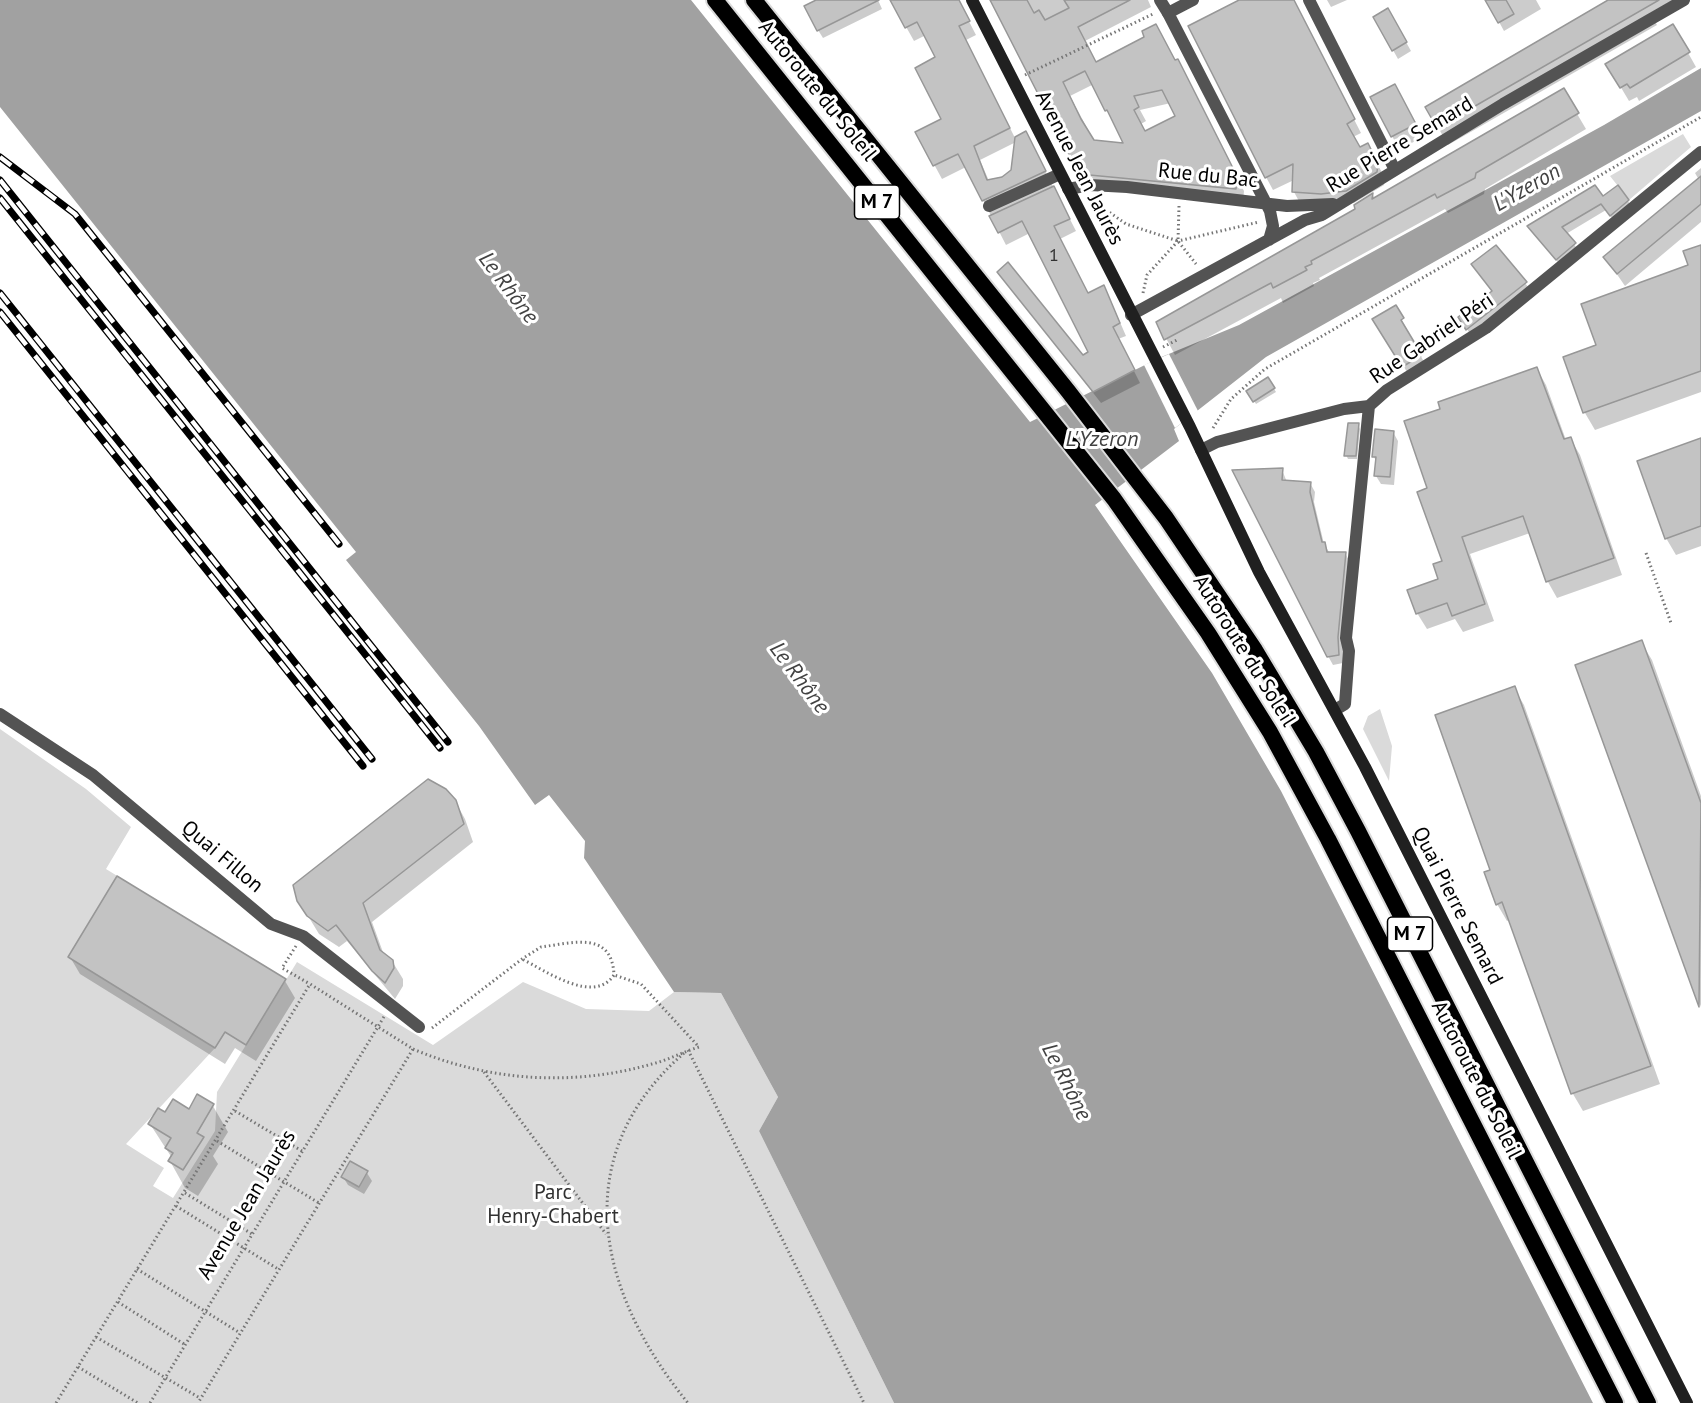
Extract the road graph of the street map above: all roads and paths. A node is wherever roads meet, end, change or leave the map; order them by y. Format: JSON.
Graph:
{"nodes":[{"id":1,"x":715,"y":0,"type":"edge"},
{"id":2,"x":754,"y":0,"type":"edge"},
{"id":3,"x":972,"y":0,"type":"edge"},
{"id":4,"x":1160,"y":0,"type":"edge"},
{"id":5,"x":1192,"y":0,"type":"edge"},
{"id":6,"x":1309,"y":0,"type":"edge"},
{"id":7,"x":1684,"y":0,"type":"edge"},
{"id":8,"x":1168,"y":13,"type":"junction"},
{"id":9,"x":1013,"y":80,"type":"junction"},
{"id":10,"x":1701,"y":117,"type":"edge"},
{"id":11,"x":1701,"y":152,"type":"edge"},
{"id":12,"x":1395,"y":170,"type":"junction"},
{"id":13,"x":1060,"y":174,"type":"junction"},
{"id":14,"x":1068,"y":189,"type":"junction"},
{"id":15,"x":1263,"y":201,"type":"junction"},
{"id":16,"x":1343,"y":202,"type":"junction"},
{"id":17,"x":989,"y":206,"type":"dead end"},
{"id":18,"x":1179,"y":206,"type":"dead end"},
{"id":19,"x":1098,"y":208,"type":"dead end"},
{"id":20,"x":1259,"y":222,"type":"dead end"},
{"id":21,"x":1269,"y":240,"type":"junction"},
{"id":22,"x":1178,"y":241,"type":"junction"},
{"id":23,"x":1193,"y":260,"type":"dead end"},
{"id":24,"x":1143,"y":293,"type":"dead end"},
{"id":25,"x":1131,"y":315,"type":"junction"},
{"id":26,"x":1369,"y":406,"type":"junction"},
{"id":27,"x":1190,"y":427,"type":"joint"},
{"id":28,"x":1212,"y":430,"type":"dead end"},
{"id":29,"x":1201,"y":450,"type":"junction"},
{"id":30,"x":1646,"y":553,"type":"dead end"},
{"id":31,"x":1671,"y":623,"type":"dead end"},
{"id":32,"x":1335,"y":710,"type":"junction"},
{"id":33,"x":0,"y":714,"type":"edge"},
{"id":34,"x":303,"y":936,"type":"junction"},
{"id":35,"x":522,"y":959,"type":"junction"},
{"id":36,"x":614,"y":975,"type":"junction"},
{"id":37,"x":310,"y":984,"type":"junction"},
{"id":38,"x":378,"y":1027,"type":"junction"},
{"id":39,"x":419,"y":1027,"type":"joint"},
{"id":40,"x":413,"y":1049,"type":"junction"},
{"id":41,"x":688,"y":1050,"type":"junction"},
{"id":42,"x":484,"y":1072,"type":"junction"},
{"id":43,"x":235,"y":1110,"type":"junction"},
{"id":44,"x":217,"y":1141,"type":"junction"},
{"id":45,"x":302,"y":1151,"type":"junction"},
{"id":46,"x":284,"y":1182,"type":"junction"},
{"id":47,"x":185,"y":1193,"type":"junction"},
{"id":48,"x":319,"y":1203,"type":"junction"},
{"id":49,"x":176,"y":1206,"type":"junction"},
{"id":50,"x":252,"y":1234,"type":"junction"},
{"id":51,"x":607,"y":1235,"type":"junction"},
{"id":52,"x":244,"y":1248,"type":"junction"},
{"id":53,"x":137,"y":1269,"type":"junction"},
{"id":54,"x":278,"y":1269,"type":"junction"},
{"id":55,"x":118,"y":1302,"type":"junction"},
{"id":56,"x":205,"y":1311,"type":"junction"},
{"id":57,"x":240,"y":1333,"type":"junction"},
{"id":58,"x":96,"y":1337,"type":"junction"},
{"id":59,"x":185,"y":1345,"type":"junction"},
{"id":60,"x":78,"y":1368,"type":"junction"},
{"id":61,"x":165,"y":1377,"type":"junction"},
{"id":62,"x":201,"y":1398,"type":"junction"},
{"id":63,"x":56,"y":1403,"type":"edge"},
{"id":64,"x":138,"y":1403,"type":"edge"},
{"id":65,"x":150,"y":1403,"type":"edge"},
{"id":66,"x":198,"y":1403,"type":"edge"},
{"id":67,"x":688,"y":1403,"type":"edge"},
{"id":68,"x":864,"y":1403,"type":"edge"},
{"id":69,"x":1615,"y":1403,"type":"edge"},
{"id":70,"x":1648,"y":1403,"type":"edge"},
{"id":71,"x":1687,"y":1403,"type":"edge"}],
"edges":[{"from":1,"to":69,"type":"highway","name":"Autoroute du Soleil","number":"M 7"},
{"from":2,"to":70,"type":"highway","name":"Autoroute du Soleil","number":"M 7"},
{"from":3,"to":9,"type":"main road","name":"Avenue Jean Jaurès"},
{"from":4,"to":8,"type":"street"},
{"from":5,"to":8,"type":"street"},
{"from":6,"to":12,"type":"street"},
{"from":7,"to":12,"type":"street","name":"Rue Pierre Semard"},
{"from":8,"to":9,"type":"path"},
{"from":8,"to":15,"type":"street"},
{"from":9,"to":13,"type":"main road","name":"Avenue Jean Jaurès"},
{"from":10,"to":28,"type":"path"},
{"from":11,"to":26,"type":"street","name":"Rue Gabriel Péri"},
{"from":12,"to":16,"type":"street","name":"Rue Pierre Semard"},
{"from":13,"to":14,"type":"main road","name":"Avenue Jean Jaurès"},
{"from":13,"to":17,"type":"street"},
{"from":14,"to":15,"type":"street","name":"Rue du Bac"},
{"from":14,"to":25,"type":"main road","name":"Avenue Jean Jaurès"},
{"from":15,"to":16,"type":"street","name":"Rue du Bac"},
{"from":15,"to":21,"type":"street"},
{"from":16,"to":21,"type":"street","name":"Rue Pierre Semard"},
{"from":18,"to":22,"type":"path"},
{"from":19,"to":22,"type":"path"},
{"from":20,"to":22,"type":"path"},
{"from":21,"to":25,"type":"street","name":"Rue Pierre Semard"},
{"from":22,"to":23,"type":"path"},
{"from":22,"to":24,"type":"path"},
{"from":25,"to":27,"type":"main road","name":"Avenue Jean Jaurès"},
{"from":26,"to":29,"type":"street"},
{"from":26,"to":32,"type":"street","name":"Rue Gabriel Péri"},
{"from":27,"to":29,"type":"main road","name":"Quai Pierre Semard"},
{"from":29,"to":32,"type":"main road","name":"Quai Pierre Semard"},
{"from":30,"to":31,"type":"path"},
{"from":32,"to":71,"type":"main road","name":"Quai Pierre Semard"},
{"from":33,"to":34,"type":"street","name":"Quai Fillon"},
{"from":34,"to":37,"type":"path"},
{"from":34,"to":39,"type":"street","name":"Quai Fillon"},
{"from":35,"to":36,"type":"path"},
{"from":35,"to":36,"type":"path"},
{"from":35,"to":39,"type":"path"},
{"from":36,"to":41,"type":"path"},
{"from":37,"to":38,"type":"path"},
{"from":37,"to":43,"type":"path"},
{"from":38,"to":40,"type":"path"},
{"from":38,"to":45,"type":"path","name":"Avenue Jean Jaurès"},
{"from":40,"to":42,"type":"path"},
{"from":40,"to":48,"type":"path"},
{"from":41,"to":42,"type":"path"},
{"from":41,"to":51,"type":"path"},
{"from":41,"to":68,"type":"path"},
{"from":42,"to":51,"type":"path"},
{"from":43,"to":44,"type":"path"},
{"from":43,"to":45,"type":"path"},
{"from":44,"to":46,"type":"path"},
{"from":44,"to":47,"type":"path"},
{"from":45,"to":46,"type":"path","name":"Avenue Jean Jaurès"},
{"from":46,"to":48,"type":"path"},
{"from":46,"to":50,"type":"path","name":"Avenue Jean Jaurès"},
{"from":47,"to":49,"type":"path"},
{"from":47,"to":50,"type":"path"},
{"from":48,"to":54,"type":"path"},
{"from":49,"to":52,"type":"path"},
{"from":49,"to":53,"type":"path"},
{"from":50,"to":52,"type":"path","name":"Avenue Jean Jaurès"},
{"from":51,"to":67,"type":"path"},
{"from":52,"to":54,"type":"path"},
{"from":52,"to":56,"type":"path","name":"Avenue Jean Jaurès"},
{"from":53,"to":55,"type":"path"},
{"from":53,"to":56,"type":"path"},
{"from":54,"to":57,"type":"path"},
{"from":55,"to":58,"type":"path"},
{"from":55,"to":59,"type":"path"},
{"from":56,"to":57,"type":"path"},
{"from":56,"to":59,"type":"path","name":"Avenue Jean Jaurès"},
{"from":57,"to":62,"type":"path"},
{"from":58,"to":60,"type":"path"},
{"from":58,"to":61,"type":"path"},
{"from":59,"to":61,"type":"path","name":"Avenue Jean Jaurès"},
{"from":60,"to":63,"type":"path"},
{"from":60,"to":64,"type":"path"},
{"from":61,"to":62,"type":"path"},
{"from":61,"to":65,"type":"path","name":"Avenue Jean Jaurès"},
{"from":62,"to":66,"type":"path"}]}
